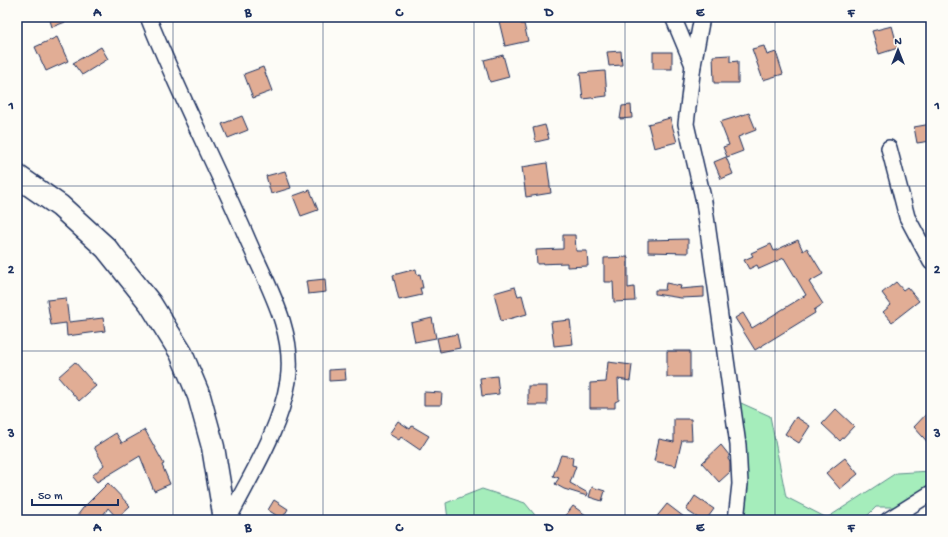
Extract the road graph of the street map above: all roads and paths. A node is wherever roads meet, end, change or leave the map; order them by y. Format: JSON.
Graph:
{"nodes":[{"id":1,"x":148,"y":17,"type":"edge"},
{"id":2,"x":673,"y":17,"type":"edge"},
{"id":3,"x":702,"y":17,"type":"edge"},
{"id":4,"x":693,"y":65,"type":"junction"},
{"id":5,"x":889,"y":148,"type":"dead end"},
{"id":6,"x":17,"y":176,"type":"edge"},
{"id":7,"x":931,"y":262,"type":"edge"},
{"id":8,"x":931,"y":494,"type":"edge"},
{"id":9,"x":227,"y":520,"type":"edge"},
{"id":10,"x":736,"y":520,"type":"edge"},
{"id":11,"x":888,"y":520,"type":"edge"}],
"edges":[{"from":1,"to":9,"type":"street"},
{"from":2,"to":4,"type":"street"},
{"from":3,"to":4,"type":"street"},
{"from":4,"to":10,"type":"street"},
{"from":5,"to":7,"type":"street"},
{"from":6,"to":9,"type":"highway"},
{"from":8,"to":11,"type":"street"}]}
